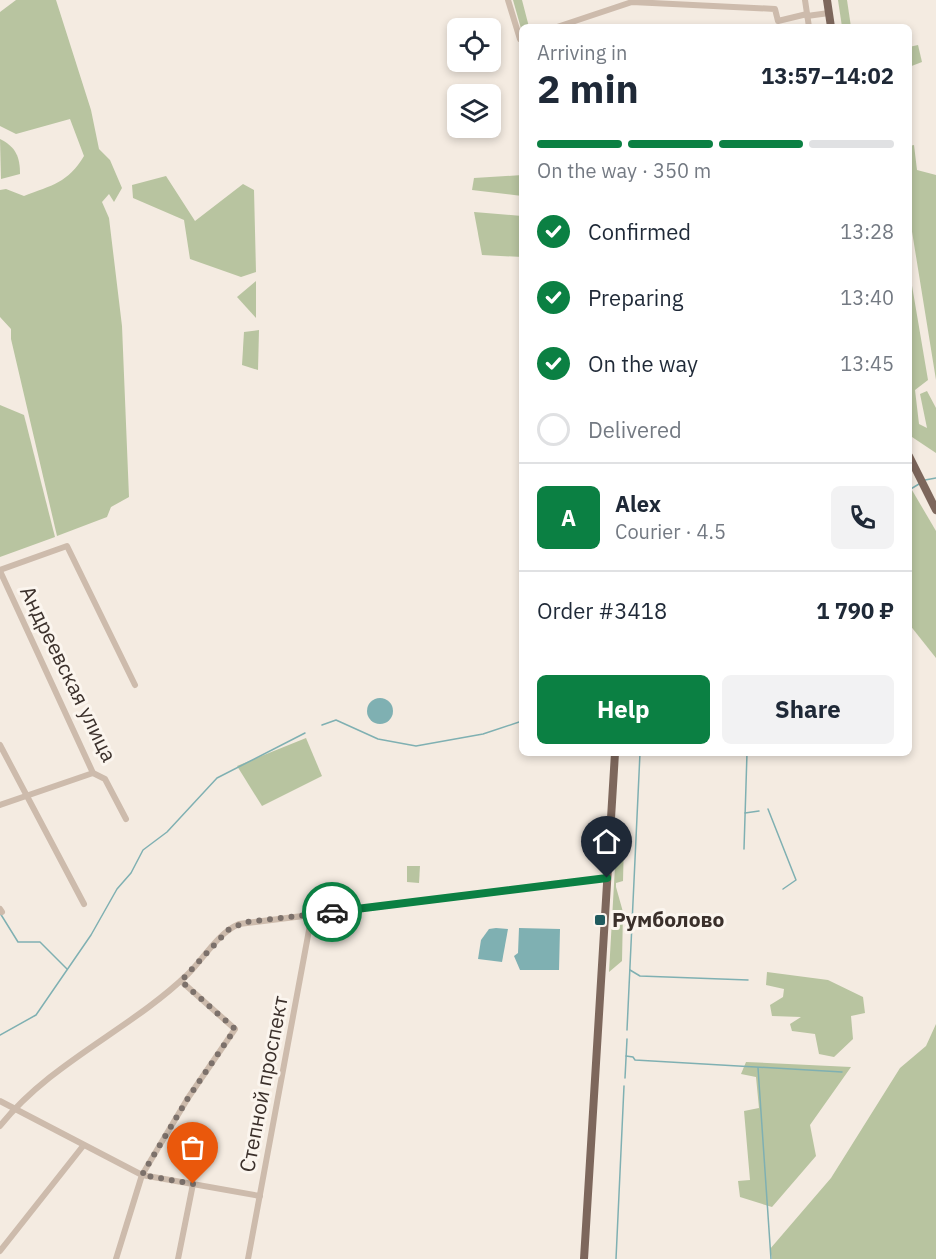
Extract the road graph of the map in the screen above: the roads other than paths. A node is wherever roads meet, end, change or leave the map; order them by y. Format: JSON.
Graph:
{"nodes":[{"id":1,"x":508,"y":0,"type":"edge"},
{"id":2,"x":774,"y":0,"type":"edge"},
{"id":3,"x":805,"y":0,"type":"edge"},
{"id":4,"x":827,"y":0,"type":"edge"},
{"id":5,"x":775,"y":9,"type":"junction"},
{"id":6,"x":829,"y":13,"type":"junction"},
{"id":7,"x":807,"y":15,"type":"junction"},
{"id":8,"x":566,"y":24,"type":"edge"},
{"id":9,"x":808,"y":24,"type":"edge"},
{"id":10,"x":831,"y":24,"type":"edge"},
{"id":11,"x":519,"y":32,"type":"edge"},
{"id":12,"x":912,"y":462,"type":"edge"},
{"id":13,"x":936,"y":510,"type":"edge"},
{"id":14,"x":0,"y":571,"type":"edge"},
{"id":15,"x":135,"y":685,"type":"dead end"},
{"id":16,"x":0,"y":745,"type":"edge"},
{"id":17,"x":615,"y":756,"type":"edge"},
{"id":18,"x":93,"y":773,"type":"junction"},
{"id":19,"x":26,"y":795,"type":"junction"},
{"id":20,"x":0,"y":805,"type":"edge"},
{"id":21,"x":126,"y":819,"type":"dead end"},
{"id":22,"x":607,"y":878,"type":"junction"},
{"id":23,"x":84,"y":904,"type":"dead end"},
{"id":24,"x":312,"y":914,"type":"junction"},
{"id":25,"x":181,"y":981,"type":"junction"},
{"id":26,"x":0,"y":1101,"type":"edge"},
{"id":27,"x":14,"y":1108,"type":"junction"},
{"id":28,"x":0,"y":1126,"type":"edge"},
{"id":29,"x":82,"y":1146,"type":"junction"},
{"id":30,"x":142,"y":1175,"type":"junction"},
{"id":31,"x":193,"y":1184,"type":"junction"},
{"id":32,"x":260,"y":1196,"type":"junction"},
{"id":33,"x":0,"y":1251,"type":"edge"},
{"id":34,"x":116,"y":1259,"type":"edge"},
{"id":35,"x":178,"y":1259,"type":"edge"},
{"id":36,"x":248,"y":1259,"type":"edge"},
{"id":37,"x":584,"y":1259,"type":"edge"}],
"edges":[{"from":1,"to":11,"type":"street"},
{"from":2,"to":5,"type":"street"},
{"from":3,"to":7,"type":"street"},
{"from":4,"to":6,"type":"main road"},
{"from":5,"to":7,"type":"street"},
{"from":5,"to":8,"type":"street"},
{"from":6,"to":7,"type":"street"},
{"from":6,"to":10,"type":"main road"},
{"from":7,"to":9,"type":"street"},
{"from":12,"to":13,"type":"main road"},
{"from":14,"to":15,"type":"street"},
{"from":14,"to":18,"type":"street","name":"Андреевская улица"},
{"from":16,"to":19,"type":"street"},
{"from":17,"to":22,"type":"main road"},
{"from":18,"to":19,"type":"street"},
{"from":18,"to":21,"type":"street","name":"Андреевская улица"},
{"from":19,"to":20,"type":"street"},
{"from":19,"to":23,"type":"street"},
{"from":22,"to":24,"type":"street"},
{"from":22,"to":37,"type":"main road"},
{"from":24,"to":25,"type":"street"},
{"from":24,"to":32,"type":"street","name":"Степной проспект"},
{"from":25,"to":27,"type":"street"},
{"from":25,"to":30,"type":"street"},
{"from":26,"to":27,"type":"street"},
{"from":27,"to":28,"type":"street"},
{"from":27,"to":29,"type":"street"},
{"from":29,"to":30,"type":"street"},
{"from":29,"to":33,"type":"street"},
{"from":30,"to":31,"type":"street"},
{"from":30,"to":34,"type":"street"},
{"from":31,"to":32,"type":"street"},
{"from":31,"to":35,"type":"street"},
{"from":32,"to":36,"type":"street","name":"Степной проспект"}]}
